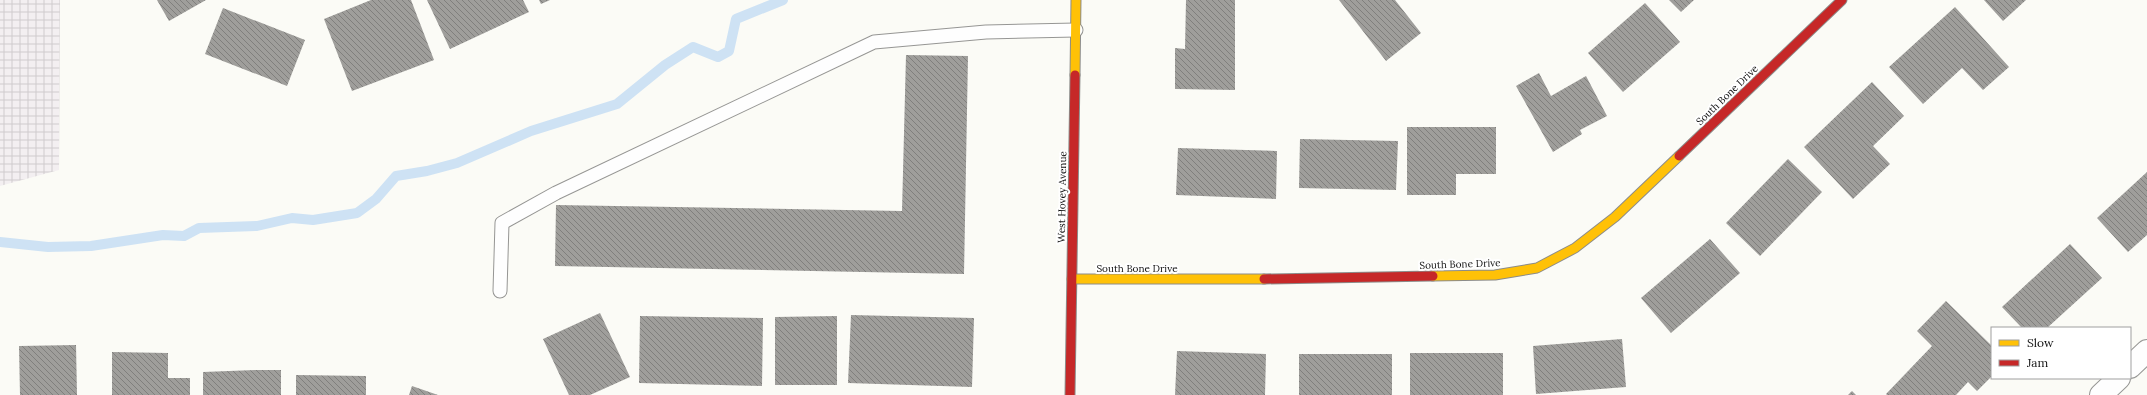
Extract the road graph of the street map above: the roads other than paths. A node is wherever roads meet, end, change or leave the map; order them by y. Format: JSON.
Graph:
{"nodes":[{"id":1,"x":1076,"y":0,"type":"edge"},
{"id":2,"x":1842,"y":0,"type":"edge"},
{"id":3,"x":1076,"y":30,"type":"junction"},
{"id":4,"x":1072,"y":279,"type":"junction"},
{"id":5,"x":500,"y":291,"type":"dead end"},
{"id":6,"x":2147,"y":351,"type":"edge"},
{"id":7,"x":2131,"y":366,"type":"edge"},
{"id":8,"x":2118,"y":379,"type":"edge"},
{"id":9,"x":1070,"y":395,"type":"edge"},
{"id":10,"x":2101,"y":395,"type":"edge"}],
"edges":[{"from":1,"to":3,"type":"street","name":"West Hovey Avenue"},
{"from":2,"to":4,"type":"street","name":"South Bone Drive"},
{"from":3,"to":4,"type":"street","name":"West Hovey Avenue"},
{"from":3,"to":5,"type":"lane"},
{"from":4,"to":9,"type":"street","name":"West Hovey Avenue"},
{"from":6,"to":7,"type":"street"},
{"from":8,"to":10,"type":"street"}]}
